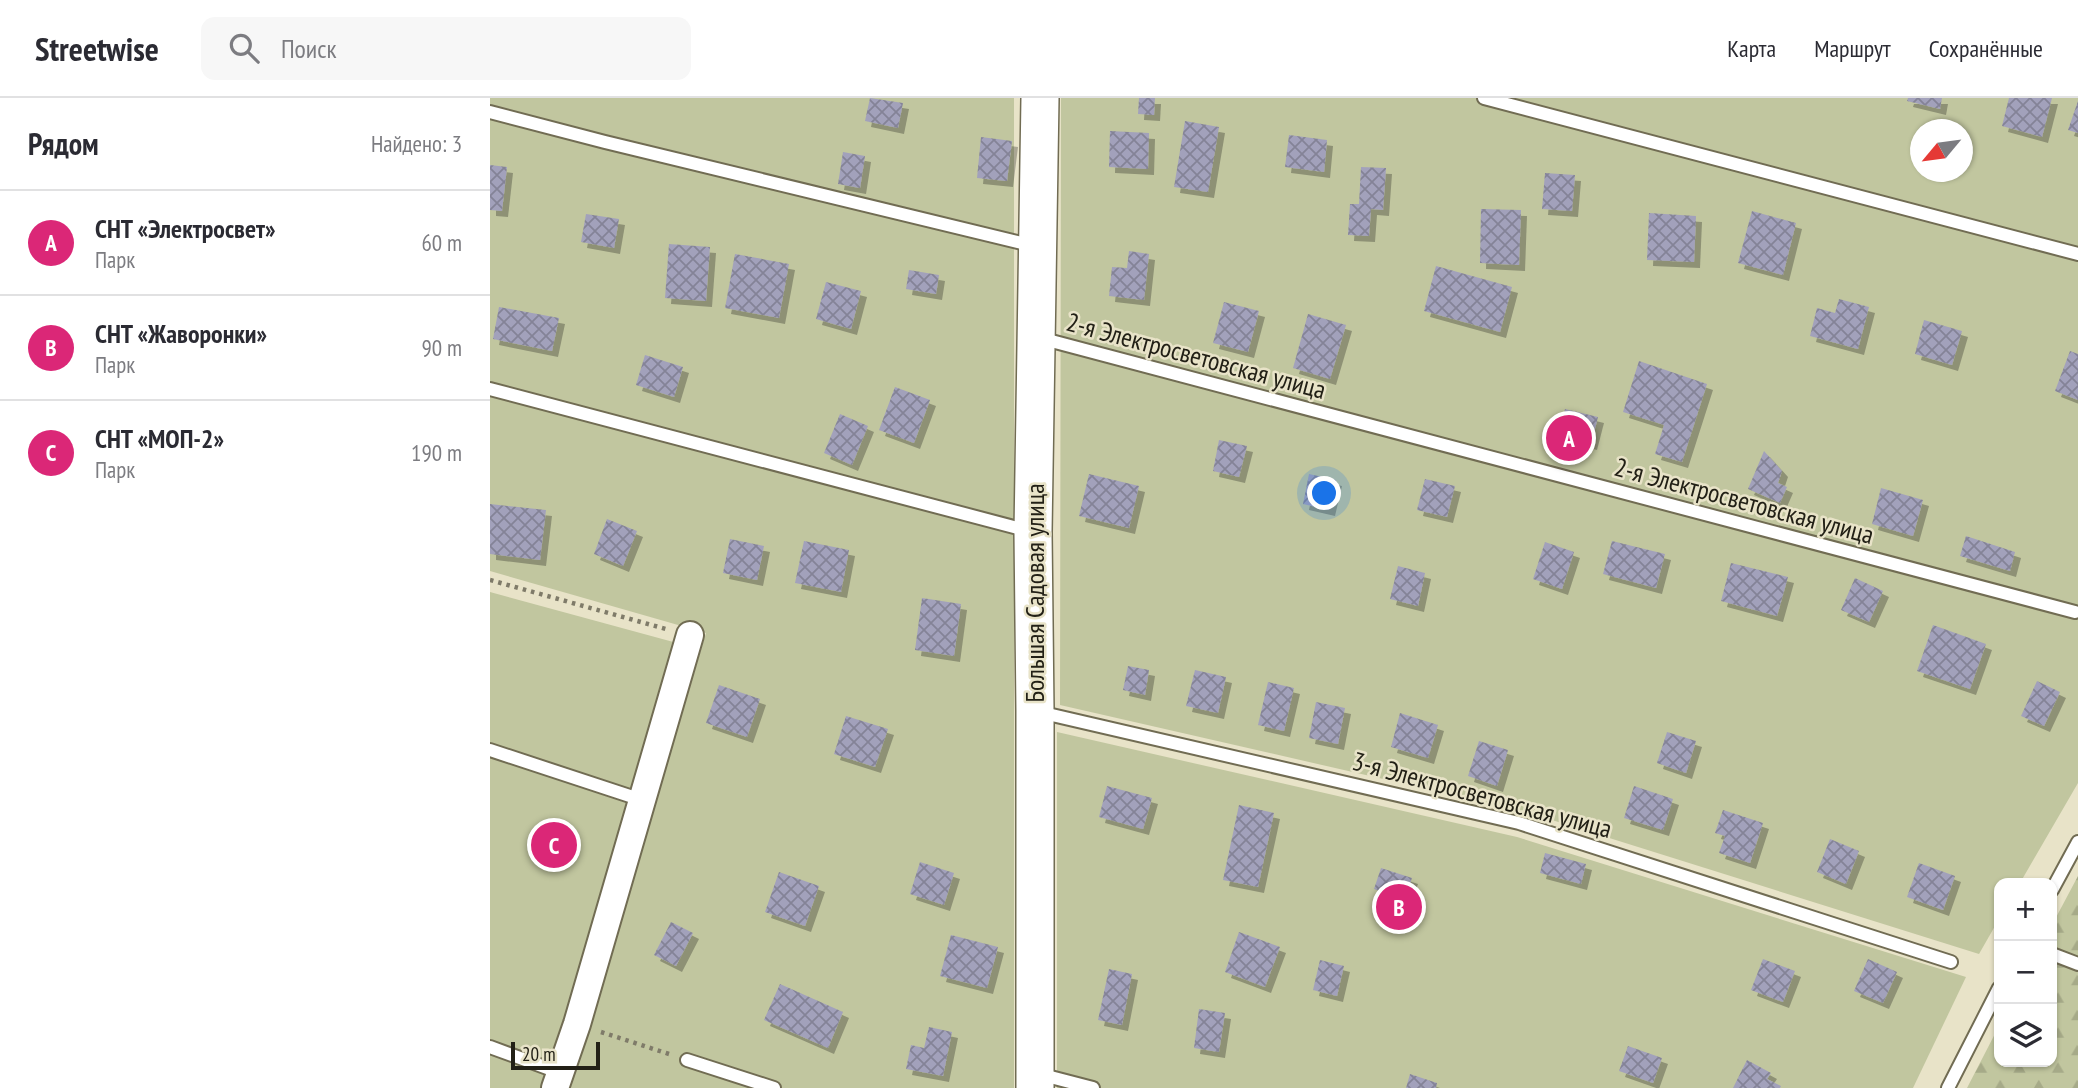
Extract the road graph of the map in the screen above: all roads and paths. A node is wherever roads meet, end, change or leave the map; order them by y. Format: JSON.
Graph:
{"nodes":[{"id":1,"x":1040,"y":98,"type":"edge"},
{"id":2,"x":1483,"y":98,"type":"edge"},
{"id":3,"x":490,"y":112,"type":"edge"},
{"id":4,"x":1038,"y":246,"type":"junction"},
{"id":5,"x":2078,"y":254,"type":"edge"},
{"id":6,"x":1036,"y":337,"type":"junction"},
{"id":7,"x":490,"y":389,"type":"edge"},
{"id":8,"x":1033,"y":532,"type":"junction"},
{"id":9,"x":490,"y":580,"type":"edge"},
{"id":10,"x":2076,"y":612,"type":"dead end"},
{"id":11,"x":690,"y":635,"type":"joint"},
{"id":12,"x":1035,"y":711,"type":"junction"},
{"id":13,"x":490,"y":750,"type":"edge"},
{"id":14,"x":642,"y":800,"type":"junction"},
{"id":15,"x":2078,"y":842,"type":"edge"},
{"id":16,"x":2057,"y":881,"type":"edge"},
{"id":17,"x":2057,"y":956,"type":"edge"},
{"id":18,"x":1951,"y":962,"type":"dead end"},
{"id":19,"x":2078,"y":964,"type":"edge"},
{"id":20,"x":1994,"y":998,"type":"edge"},
{"id":21,"x":577,"y":1024,"type":"junction"},
{"id":22,"x":490,"y":1047,"type":"edge"},
{"id":23,"x":687,"y":1060,"type":"joint"},
{"id":24,"x":558,"y":1080,"type":"edge"},
{"id":25,"x":1035,"y":1081,"type":"edge"},
{"id":26,"x":774,"y":1088,"type":"edge"},
{"id":27,"x":1093,"y":1088,"type":"edge"},
{"id":28,"x":1948,"y":1088,"type":"edge"}],
"edges":[{"from":1,"to":4,"type":"street","name":"Большая Садовая улица"},
{"from":2,"to":5,"type":"lane"},
{"from":3,"to":4,"type":"lane"},
{"from":4,"to":6,"type":"street","name":"Большая Садовая улица"},
{"from":6,"to":8,"type":"street","name":"Большая Садовая улица"},
{"from":6,"to":10,"type":"lane","name":"2-я Электросветовская улица"},
{"from":7,"to":8,"type":"lane"},
{"from":8,"to":12,"type":"street","name":"Большая Садовая улица"},
{"from":9,"to":11,"type":"path"},
{"from":11,"to":14,"type":"street"},
{"from":12,"to":18,"type":"lane","name":"3-я Электросветовская улица"},
{"from":12,"to":25,"type":"street","name":"Большая Садовая улица"},
{"from":13,"to":14,"type":"lane"},
{"from":14,"to":21,"type":"street"},
{"from":15,"to":16,"type":"lane"},
{"from":17,"to":19,"type":"lane"},
{"from":20,"to":28,"type":"lane"},
{"from":21,"to":23,"type":"path"},
{"from":21,"to":24,"type":"street"},
{"from":22,"to":24,"type":"lane"},
{"from":23,"to":26,"type":"lane"},
{"from":25,"to":27,"type":"lane"}]}
